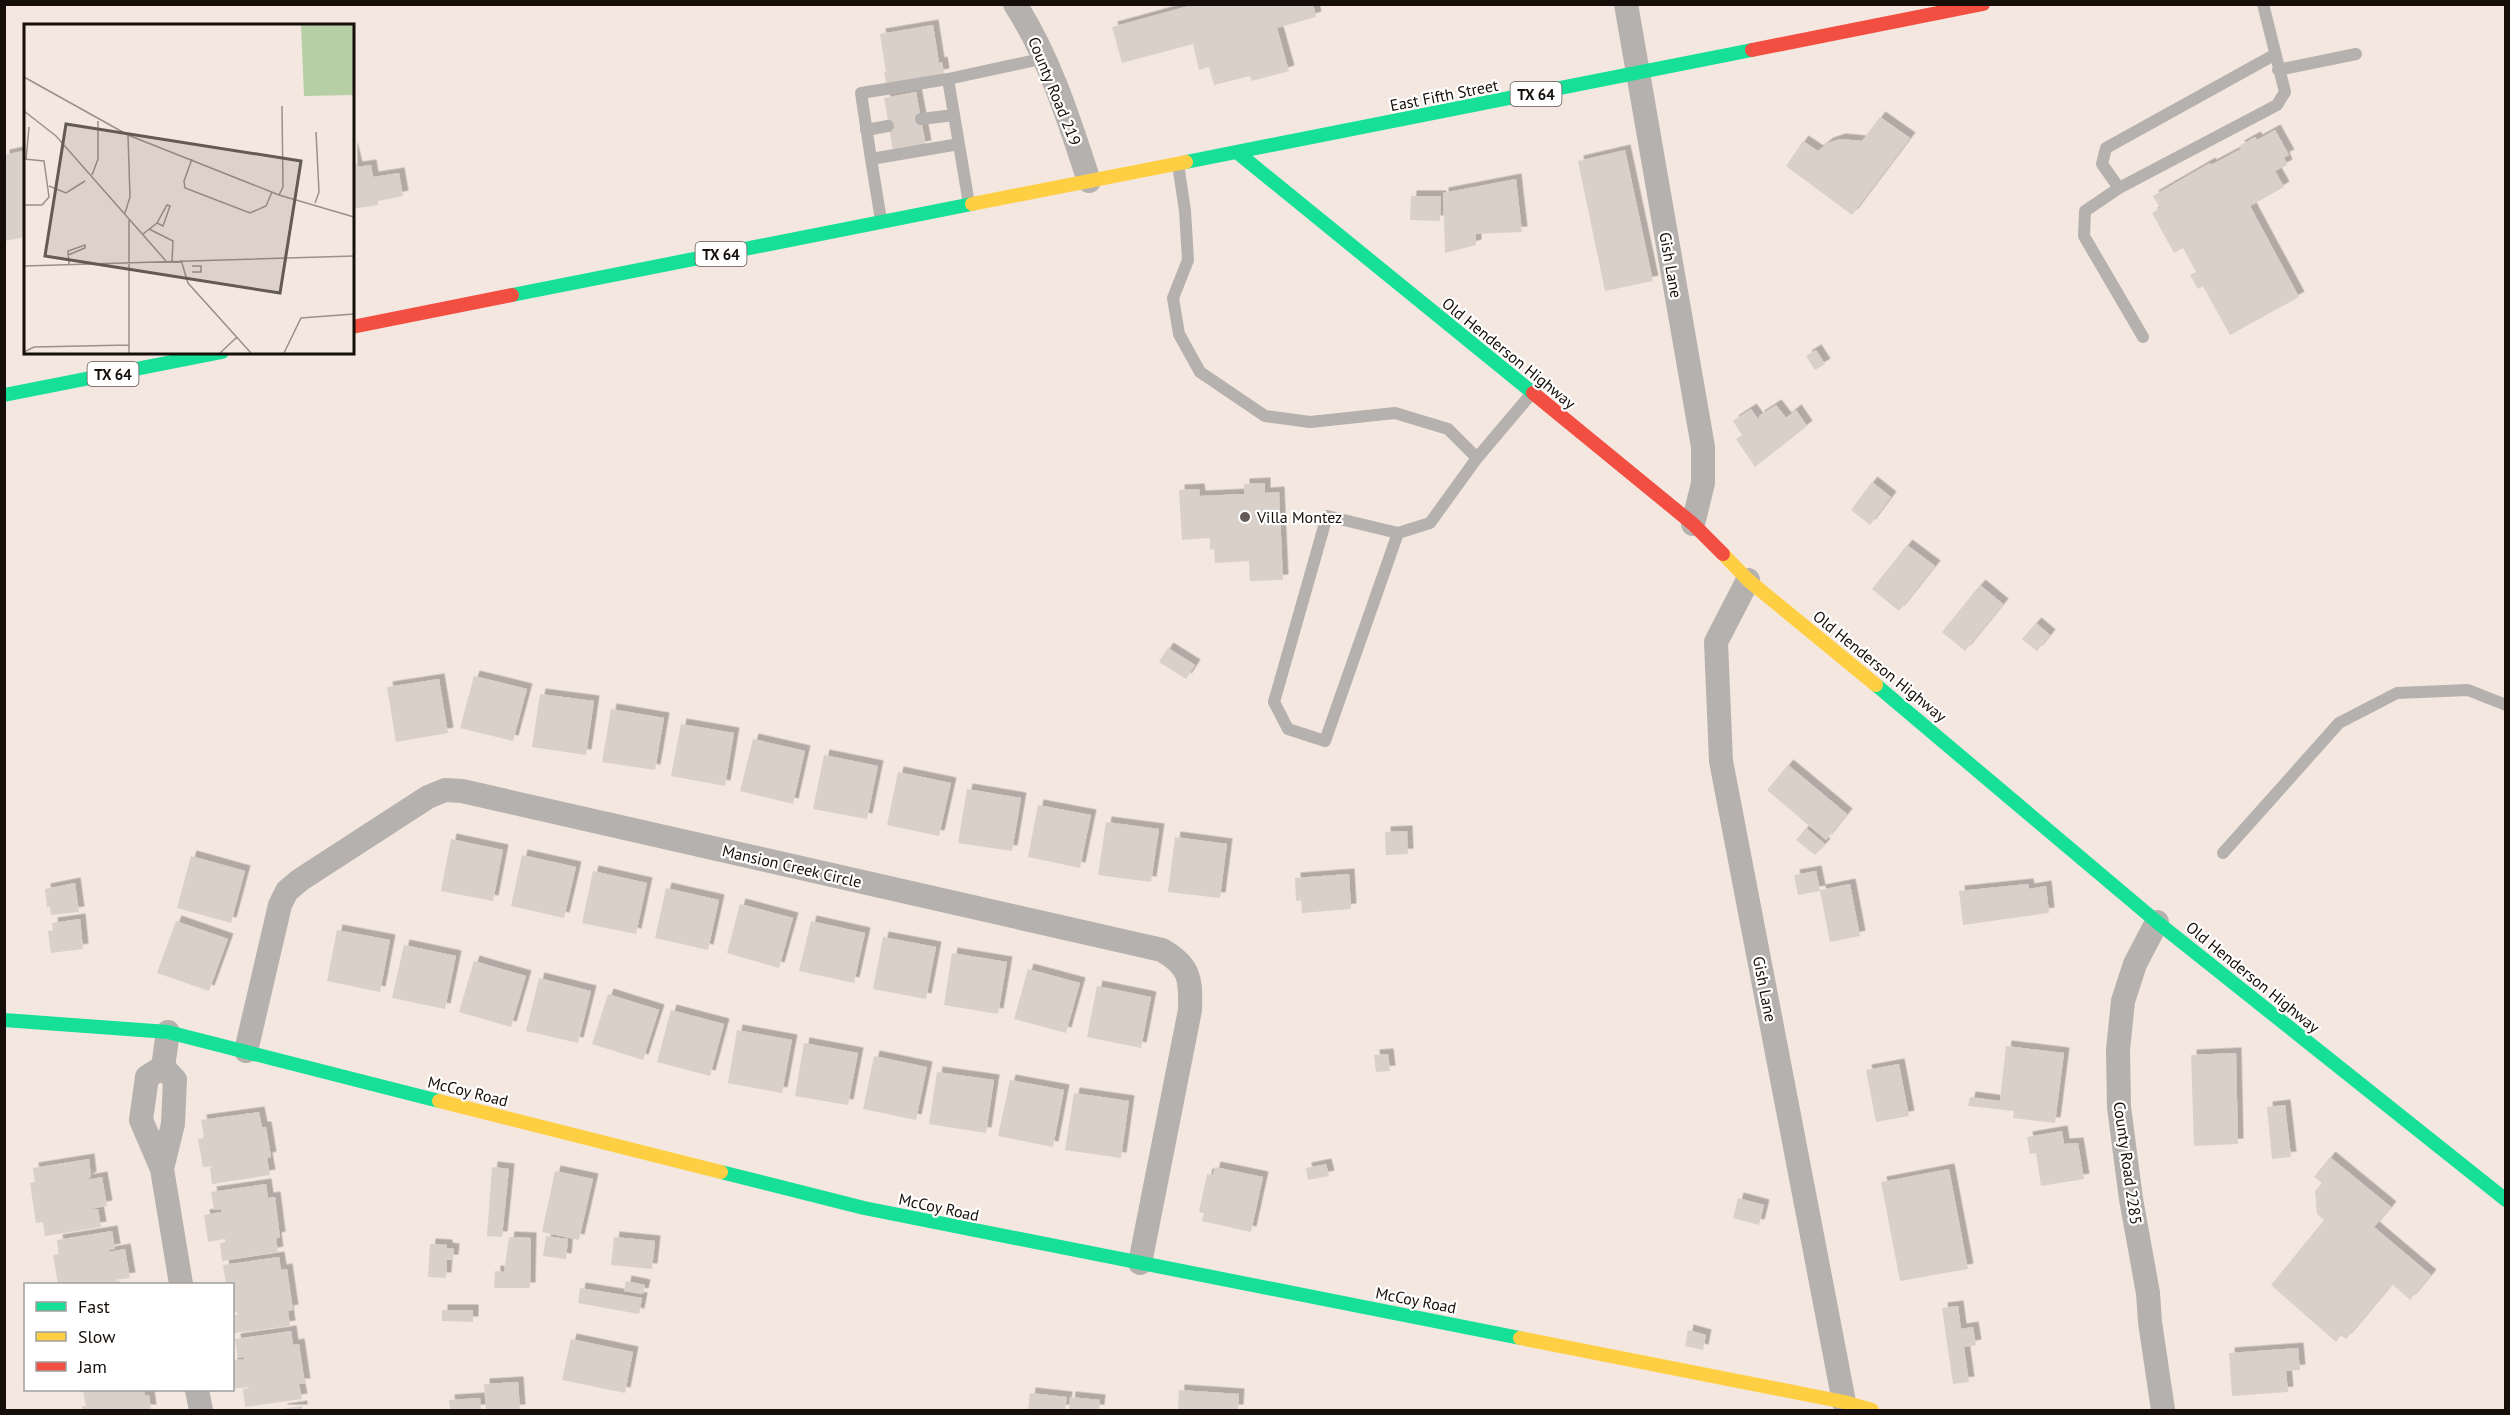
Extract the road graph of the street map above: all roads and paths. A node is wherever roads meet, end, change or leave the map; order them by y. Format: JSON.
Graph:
{"nodes":[{"id":1,"x":1015,"y":4,"type":"edge"},
{"id":2,"x":1626,"y":4,"type":"edge"},
{"id":3,"x":1983,"y":4,"type":"edge"},
{"id":4,"x":2263,"y":4,"type":"edge"},
{"id":5,"x":2356,"y":54,"type":"dead end"},
{"id":6,"x":2274,"y":55,"type":"junction"},
{"id":7,"x":1046,"y":58,"type":"junction"},
{"id":8,"x":2278,"y":70,"type":"junction"},
{"id":9,"x":1638,"y":73,"type":"junction"},
{"id":10,"x":948,"y":79,"type":"junction"},
{"id":11,"x":954,"y":115,"type":"junction"},
{"id":12,"x":921,"y":119,"type":"dead end"},
{"id":13,"x":888,"y":126,"type":"dead end"},
{"id":14,"x":866,"y":130,"type":"junction"},
{"id":15,"x":958,"y":144,"type":"junction"},
{"id":16,"x":1238,"y":153,"type":"junction"},
{"id":17,"x":871,"y":159,"type":"junction"},
{"id":18,"x":1178,"y":164,"type":"junction"},
{"id":19,"x":1089,"y":181,"type":"junction"},
{"id":20,"x":2119,"y":188,"type":"junction"},
{"id":21,"x":969,"y":205,"type":"junction"},
{"id":22,"x":881,"y":222,"type":"junction"},
{"id":23,"x":354,"y":327,"type":"edge"},
{"id":24,"x":2143,"y":337,"type":"dead end"},
{"id":25,"x":212,"y":354,"type":"edge"},
{"id":26,"x":1532,"y":393,"type":"junction"},
{"id":27,"x":4,"y":395,"type":"edge"},
{"id":28,"x":1478,"y":458,"type":"junction"},
{"id":29,"x":1693,"y":524,"type":"junction"},
{"id":30,"x":1398,"y":533,"type":"junction"},
{"id":31,"x":1748,"y":580,"type":"junction"},
{"id":32,"x":2505,"y":705,"type":"edge"},
{"id":33,"x":2223,"y":853,"type":"dead end"},
{"id":34,"x":2157,"y":922,"type":"junction"},
{"id":35,"x":4,"y":1020,"type":"edge"},
{"id":36,"x":168,"y":1032,"type":"junction"},
{"id":37,"x":246,"y":1051,"type":"junction"},
{"id":38,"x":163,"y":1067,"type":"junction"},
{"id":39,"x":162,"y":1169,"type":"junction"},
{"id":40,"x":2505,"y":1200,"type":"edge"},
{"id":41,"x":1140,"y":1263,"type":"junction"},
{"id":42,"x":181,"y":1283,"type":"edge"},
{"id":43,"x":197,"y":1391,"type":"edge"},
{"id":44,"x":1844,"y":1402,"type":"junction"},
{"id":45,"x":201,"y":1410,"type":"edge"},
{"id":46,"x":1872,"y":1410,"type":"edge"},
{"id":47,"x":2163,"y":1410,"type":"edge"}],
"edges":[{"from":1,"to":7,"type":"street","name":"County Road 219"},
{"from":2,"to":9,"type":"street","name":"Gish Lane"},
{"from":3,"to":9,"type":"main road","name":"East Fifth Street","number":"TX 64"},
{"from":4,"to":6,"type":"lane"},
{"from":5,"to":8,"type":"lane"},
{"from":6,"to":8,"type":"lane"},
{"from":6,"to":20,"type":"lane"},
{"from":7,"to":10,"type":"lane"},
{"from":7,"to":19,"type":"street","name":"County Road 219"},
{"from":8,"to":20,"type":"lane"},
{"from":9,"to":16,"type":"main road","name":"East Fifth Street","number":"TX 64"},
{"from":9,"to":29,"type":"street","name":"Gish Lane"},
{"from":10,"to":11,"type":"lane"},
{"from":10,"to":14,"type":"lane"},
{"from":11,"to":12,"type":"lane"},
{"from":11,"to":15,"type":"lane"},
{"from":13,"to":14,"type":"lane"},
{"from":14,"to":17,"type":"lane"},
{"from":15,"to":17,"type":"lane"},
{"from":15,"to":21,"type":"lane"},
{"from":16,"to":18,"type":"main road","name":"East Fifth Street","number":"TX 64"},
{"from":16,"to":26,"type":"main road","name":"Old Henderson Highway"},
{"from":17,"to":22,"type":"lane"},
{"from":18,"to":19,"type":"main road","name":"East Fifth Street","number":"TX 64"},
{"from":18,"to":28,"type":"lane"},
{"from":19,"to":21,"type":"main road","number":"TX 64"},
{"from":20,"to":24,"type":"lane"},
{"from":21,"to":22,"type":"main road","number":"TX 64"},
{"from":22,"to":23,"type":"main road","number":"TX 64"},
{"from":25,"to":27,"type":"main road","number":"TX 64"},
{"from":26,"to":28,"type":"lane"},
{"from":26,"to":29,"type":"main road","name":"Old Henderson Highway"},
{"from":28,"to":30,"type":"lane"},
{"from":29,"to":31,"type":"main road","name":"Old Henderson Highway"},
{"from":30,"to":30,"type":"lane"},
{"from":31,"to":34,"type":"main road","name":"Old Henderson Highway"},
{"from":31,"to":44,"type":"street","name":"Gish Lane"},
{"from":32,"to":33,"type":"lane"},
{"from":34,"to":40,"type":"main road","name":"Old Henderson Highway"},
{"from":34,"to":47,"type":"street","name":"County Road 2285"},
{"from":35,"to":36,"type":"main road","name":"McCoy Road"},
{"from":36,"to":37,"type":"main road","name":"McCoy Road"},
{"from":36,"to":38,"type":"street"},
{"from":37,"to":41,"type":"main road","name":"McCoy Road"},
{"from":37,"to":41,"type":"street","name":"Mansion Creek Circle"},
{"from":38,"to":39,"type":"street"},
{"from":38,"to":39,"type":"street"},
{"from":39,"to":42,"type":"street"},
{"from":41,"to":44,"type":"main road","name":"McCoy Road"},
{"from":43,"to":45,"type":"street"},
{"from":44,"to":46,"type":"main road","name":"McCoy Road"}]}
